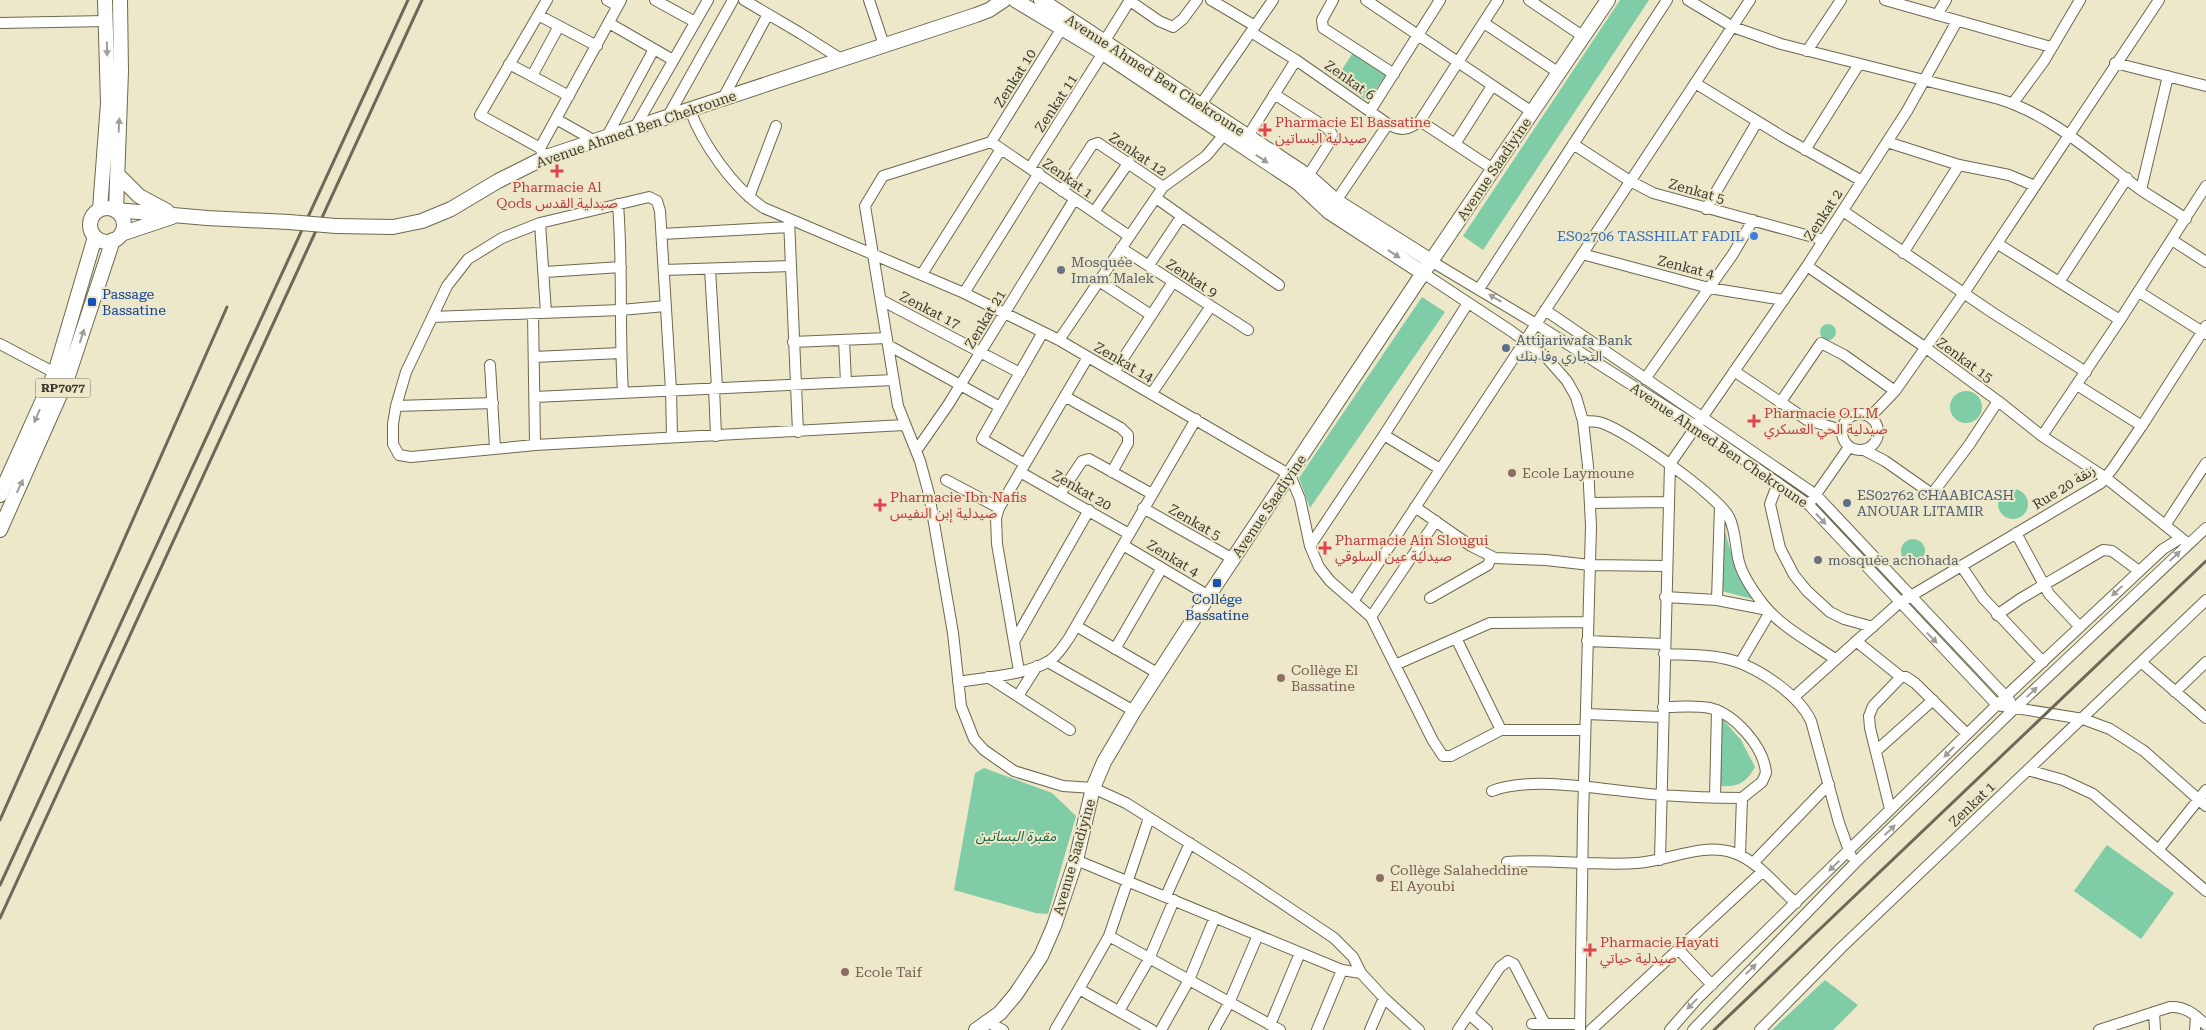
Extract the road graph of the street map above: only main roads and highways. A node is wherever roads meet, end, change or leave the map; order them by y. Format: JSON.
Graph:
{"nodes":[{"id":1,"x":105,"y":0,"type":"edge"},
{"id":2,"x":120,"y":0,"type":"edge"},
{"id":3,"x":1004,"y":0,"type":"edge"},
{"id":4,"x":1015,"y":0,"type":"edge"},
{"id":5,"x":1041,"y":0,"type":"edge"},
{"id":6,"x":1608,"y":0,"type":"edge"},
{"id":7,"x":1104,"y":48,"type":"junction"},
{"id":8,"x":1228,"y":130,"type":"junction"},
{"id":9,"x":117,"y":174,"type":"junction"},
{"id":10,"x":100,"y":209,"type":"junction"},
{"id":11,"x":116,"y":210,"type":"junction"},
{"id":12,"x":177,"y":215,"type":"junction"},
{"id":13,"x":95,"y":237,"type":"junction"},
{"id":14,"x":117,"y":237,"type":"junction"},
{"id":15,"x":1427,"y":267,"type":"junction"},
{"id":16,"x":0,"y":495,"type":"edge"},
{"id":17,"x":0,"y":530,"type":"edge"},
{"id":18,"x":982,"y":1026,"type":"edge"}],
"edges":[{"from":1,"to":10,"type":"main road","number":"RP7077","one_way":true},
{"from":9,"to":2,"type":"main road","number":"RP7077","one_way":true},
{"from":3,"to":12,"type":"main road","name":"Avenue Ahmed Ben Chekroune","bridge":true},
{"from":4,"to":7,"type":"main road","name":"Avenue Ahmed Ben Chekroune"},
{"from":5,"to":7,"type":"main road","name":"Avenue Ahmed Ben Chekroune"},
{"from":6,"to":15,"type":"main road","name":"Avenue Saadiyine"},
{"from":7,"to":8,"type":"main road","name":"Avenue Ahmed Ben Chekroune"},
{"from":8,"to":15,"type":"main road","name":"Avenue Ahmed Ben Chekroune","one_way":true},
{"from":8,"to":15,"type":"main road","name":"Avenue Ahmed Ben Chekroune"},
{"from":9,"to":11,"type":"main road","number":"RP7077"},
{"from":9,"to":12,"type":"main road"},
{"from":10,"to":11,"type":"main road"},
{"from":10,"to":13,"type":"main road","number":"RP7077"},
{"from":11,"to":12,"type":"main road","name":"Avenue Ahmed Ben Chekroune"},
{"from":11,"to":14,"type":"main road","number":"RP7077"},
{"from":12,"to":14,"type":"main road","name":"Avenue Ahmed Ben Chekroune"},
{"from":13,"to":14,"type":"main road"},
{"from":13,"to":16,"type":"main road","number":"RP7077","one_way":true},
{"from":17,"to":14,"type":"main road","number":"RP7077","one_way":true},
{"from":15,"to":18,"type":"main road","name":"Avenue Saadiyine"}]}
